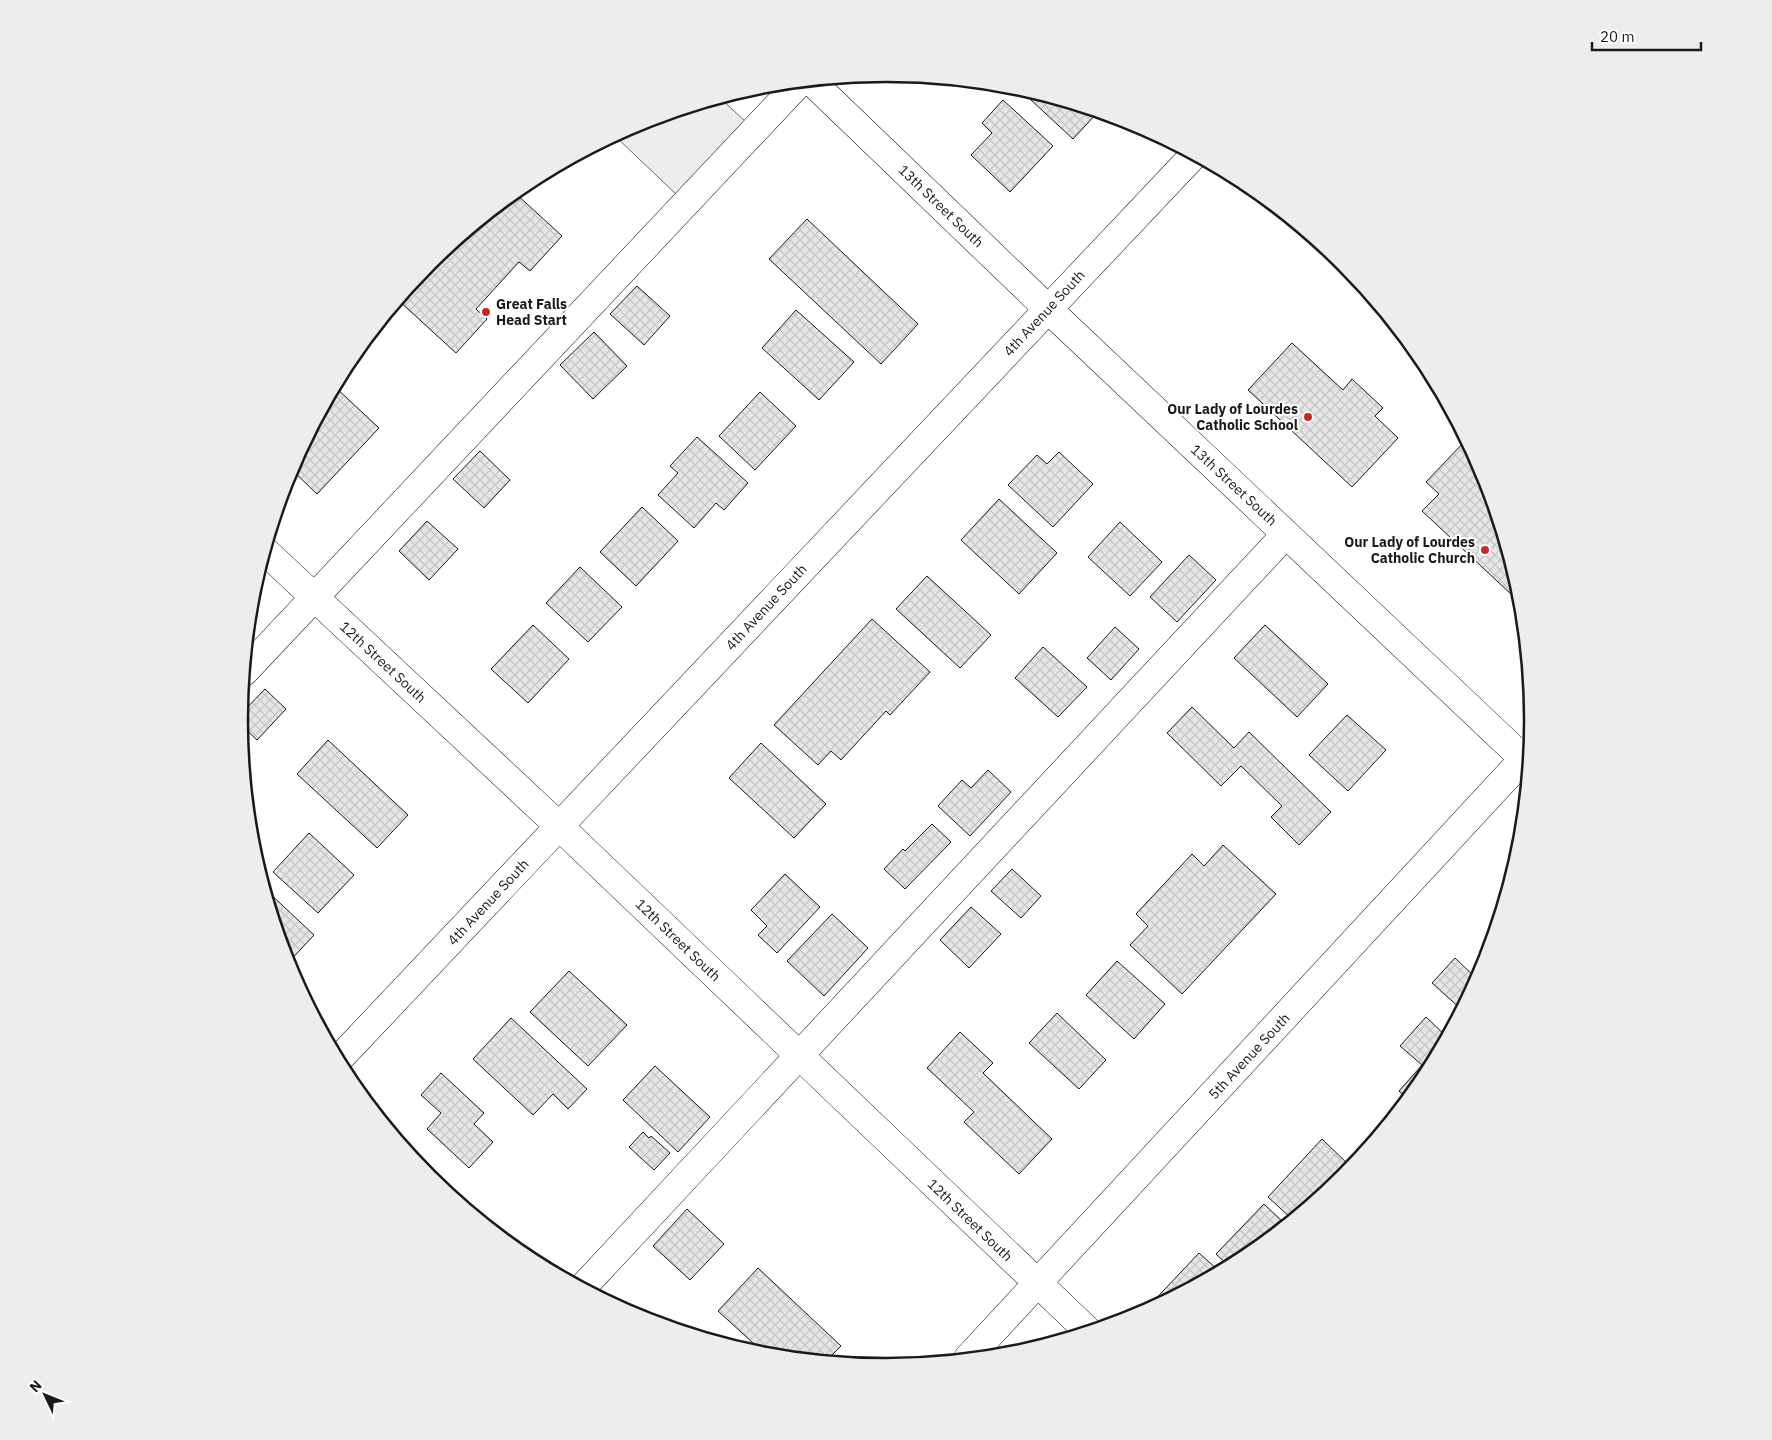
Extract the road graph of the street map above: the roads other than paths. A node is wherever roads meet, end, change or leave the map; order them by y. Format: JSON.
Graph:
{"nodes":[{"id":1,"x":817,"y":87,"type":"edge"},
{"id":2,"x":793,"y":90,"type":"edge"},
{"id":3,"x":1190,"y":160,"type":"edge"},
{"id":4,"x":1048,"y":310,"type":"junction"},
{"id":5,"x":1286,"y":534,"type":"junction"},
{"id":6,"x":270,"y":556,"type":"edge"},
{"id":7,"x":315,"y":598,"type":"junction"},
{"id":8,"x":251,"y":664,"type":"edge"},
{"id":9,"x":1522,"y":754,"type":"edge"},
{"id":10,"x":1522,"y":764,"type":"edge"},
{"id":11,"x":559,"y":826,"type":"junction"},
{"id":12,"x":344,"y":1054,"type":"edge"},
{"id":13,"x":798,"y":1055,"type":"junction"},
{"id":14,"x":587,"y":1283,"type":"edge"},
{"id":15,"x":1038,"y":1284,"type":"junction"},
{"id":16,"x":1083,"y":1326,"type":"edge"},
{"id":17,"x":975,"y":1351,"type":"edge"}],
"edges":[{"from":1,"to":4,"type":"street","name":"13th Street South"},
{"from":2,"to":7,"type":"street"},
{"from":3,"to":4,"type":"street","name":"4th Avenue South"},
{"from":4,"to":5,"type":"street","name":"13th Street South"},
{"from":4,"to":11,"type":"street","name":"4th Avenue South"},
{"from":5,"to":9,"type":"street","name":"13th Street South"},
{"from":5,"to":13,"type":"street"},
{"from":6,"to":7,"type":"street","name":"12th Street South"},
{"from":7,"to":8,"type":"street"},
{"from":7,"to":11,"type":"street","name":"12th Street South"},
{"from":10,"to":15,"type":"street","name":"5th Avenue South"},
{"from":11,"to":12,"type":"street","name":"4th Avenue South"},
{"from":11,"to":13,"type":"street","name":"12th Street South"},
{"from":13,"to":14,"type":"street"},
{"from":13,"to":15,"type":"street","name":"12th Street South"},
{"from":15,"to":16,"type":"street","name":"12th Street South"},
{"from":15,"to":17,"type":"street","name":"5th Avenue South"}]}
